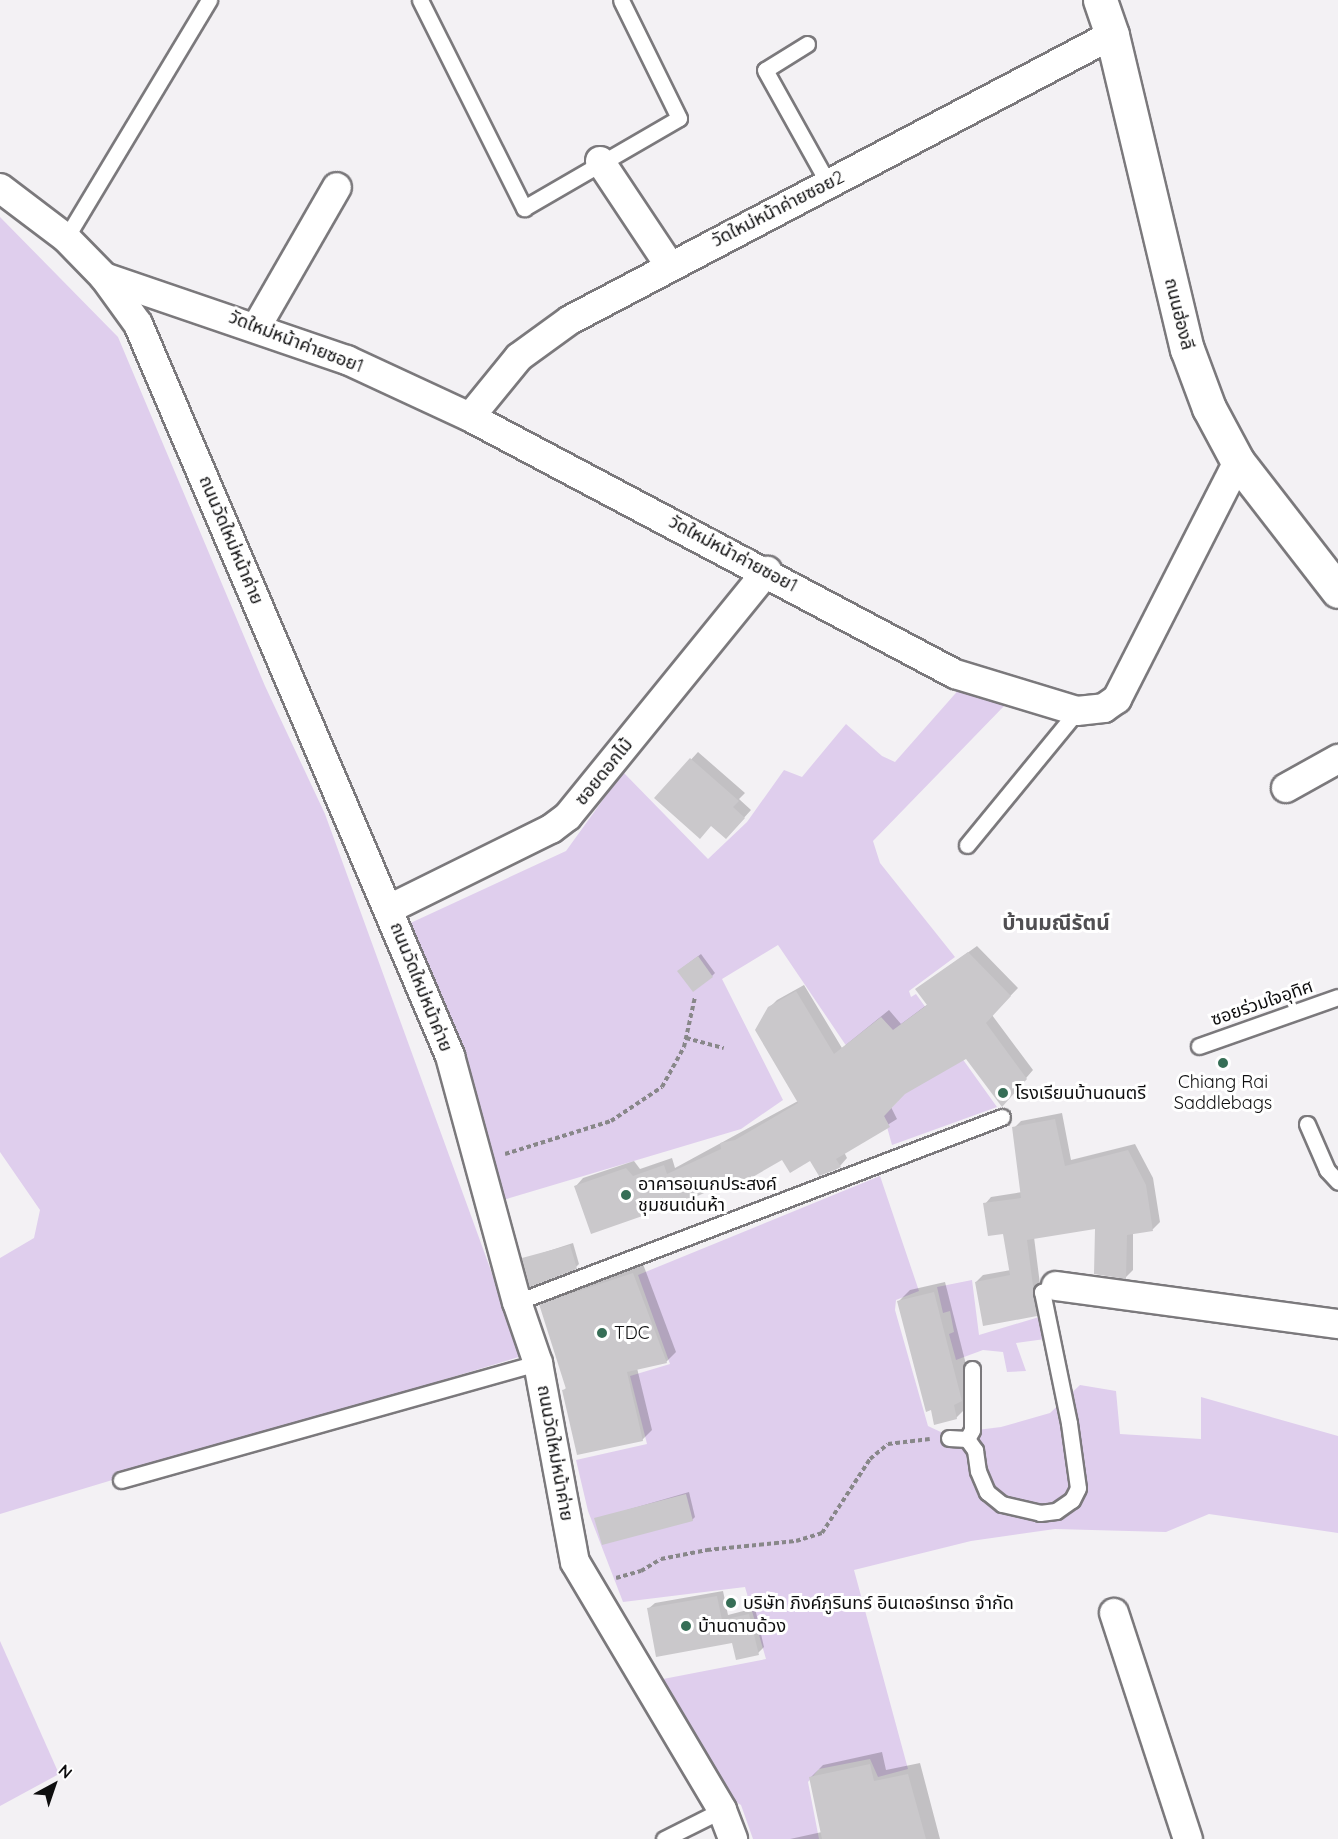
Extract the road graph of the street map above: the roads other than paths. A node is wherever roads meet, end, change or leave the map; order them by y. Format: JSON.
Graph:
{"nodes":[{"id":1,"x":209,"y":0,"type":"edge"},
{"id":2,"x":420,"y":0,"type":"edge"},
{"id":3,"x":621,"y":0,"type":"edge"},
{"id":4,"x":1100,"y":0,"type":"edge"},
{"id":5,"x":1112,"y":35,"type":"junction"},
{"id":6,"x":807,"y":44,"type":"dead end"},
{"id":7,"x":600,"y":161,"type":"junction"},
{"id":8,"x":828,"y":183,"type":"junction"},
{"id":9,"x":337,"y":187,"type":"dead end"},
{"id":10,"x":0,"y":188,"type":"edge"},
{"id":11,"x":66,"y":238,"type":"junction"},
{"id":12,"x":669,"y":265,"type":"junction"},
{"id":13,"x":104,"y":276,"type":"junction"},
{"id":14,"x":257,"y":326,"type":"junction"},
{"id":15,"x":471,"y":417,"type":"junction"},
{"id":16,"x":1238,"y":462,"type":"junction"},
{"id":17,"x":767,"y":572,"type":"junction"},
{"id":18,"x":1337,"y":588,"type":"edge"},
{"id":19,"x":1077,"y":711,"type":"junction"},
{"id":20,"x":1338,"y":759,"type":"edge"},
{"id":21,"x":1286,"y":788,"type":"dead end"},
{"id":22,"x":967,"y":845,"type":"dead end"},
{"id":23,"x":389,"y":909,"type":"junction"},
{"id":24,"x":1338,"y":997,"type":"edge"},
{"id":25,"x":1199,"y":1046,"type":"dead end"},
{"id":26,"x":1002,"y":1117,"type":"dead end"},
{"id":27,"x":1307,"y":1124,"type":"dead end"},
{"id":28,"x":1338,"y":1182,"type":"edge"},
{"id":29,"x":1056,"y":1286,"type":"joint"},
{"id":30,"x":517,"y":1302,"type":"junction"},
{"id":31,"x":1338,"y":1324,"type":"edge"},
{"id":32,"x":538,"y":1363,"type":"junction"},
{"id":33,"x":972,"y":1369,"type":"dead end"},
{"id":34,"x":948,"y":1438,"type":"road end"},
{"id":35,"x":967,"y":1439,"type":"junction"},
{"id":36,"x":121,"y":1480,"type":"dead end"},
{"id":37,"x":1114,"y":1613,"type":"dead end"},
{"id":38,"x":722,"y":1810,"type":"junction"},
{"id":39,"x":664,"y":1839,"type":"edge"},
{"id":40,"x":733,"y":1839,"type":"edge"},
{"id":41,"x":1188,"y":1839,"type":"edge"}],
"edges":[{"from":1,"to":11,"type":"lane"},
{"from":2,"to":7,"type":"lane"},
{"from":3,"to":7,"type":"lane"},
{"from":4,"to":5,"type":"street","name":"ถนนฮ่องลี"},
{"from":5,"to":8,"type":"street","name":"วัดใหม่หน้าค่ายซอย2"},
{"from":5,"to":16,"type":"street","name":"ถนนฮ่องลี"},
{"from":6,"to":8,"type":"lane"},
{"from":7,"to":12,"type":"street"},
{"from":8,"to":12,"type":"street","name":"วัดใหม่หน้าค่ายซอย2"},
{"from":9,"to":14,"type":"street"},
{"from":10,"to":11,"type":"street","name":"ถนนวัดใหม่หน้าค่าย"},
{"from":11,"to":13,"type":"street","name":"ถนนวัดใหม่หน้าค่าย"},
{"from":12,"to":15,"type":"street","name":"วัดใหม่หน้าค่ายซอย2"},
{"from":13,"to":14,"type":"street","name":"วัดใหม่หน้าค่ายซอย1"},
{"from":13,"to":23,"type":"street","name":"ถนนวัดใหม่หน้าค่าย"},
{"from":14,"to":15,"type":"street","name":"วัดใหม่หน้าค่ายซอย1"},
{"from":15,"to":17,"type":"street","name":"วัดใหม่หน้าค่ายซอย1"},
{"from":16,"to":18,"type":"street","name":"ถนนฮ่องลี"},
{"from":16,"to":19,"type":"street","name":"วัดใหม่หน้าค่ายซอย1"},
{"from":17,"to":19,"type":"street","name":"วัดใหม่หน้าค่ายซอย1"},
{"from":17,"to":23,"type":"street","name":"ซอยดอกไม้"},
{"from":19,"to":22,"type":"lane"},
{"from":20,"to":21,"type":"street"},
{"from":23,"to":30,"type":"street","name":"ถนนวัดใหม่หน้าค่าย"},
{"from":24,"to":25,"type":"lane","name":"ซอยร่วมใจอุทิศ"},
{"from":26,"to":30,"type":"lane"},
{"from":27,"to":28,"type":"lane"},
{"from":29,"to":31,"type":"street"},
{"from":29,"to":35,"type":"lane"},
{"from":30,"to":32,"type":"street","name":"ถนนวัดใหม่หน้าค่าย"},
{"from":32,"to":36,"type":"lane"},
{"from":32,"to":38,"type":"street","name":"ถนนวัดใหม่หน้าค่าย"},
{"from":33,"to":35,"type":"lane"},
{"from":34,"to":35,"type":"lane"},
{"from":37,"to":41,"type":"street"},
{"from":38,"to":39,"type":"lane"},
{"from":38,"to":40,"type":"street","name":"ถนนวัดใหม่หน้าค่าย"}]}
